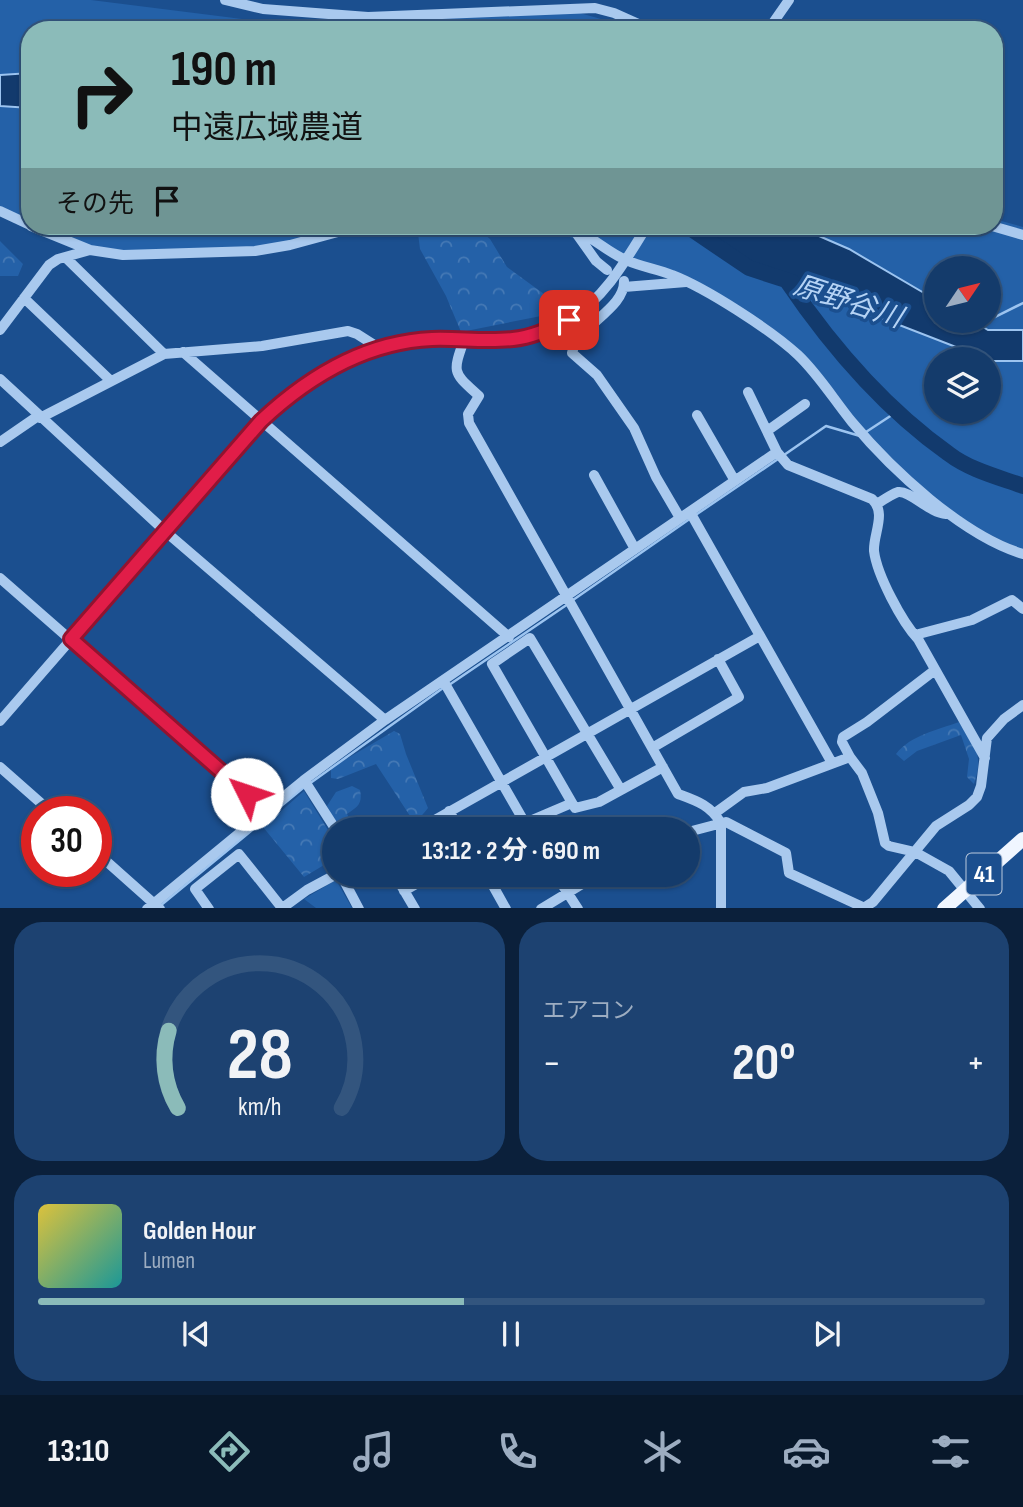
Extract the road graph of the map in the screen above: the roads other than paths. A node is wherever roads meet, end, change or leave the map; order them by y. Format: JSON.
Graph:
{"nodes":[{"id":1,"x":225,"y":0,"type":"edge"},
{"id":2,"x":789,"y":0,"type":"edge"},
{"id":3,"x":632,"y":21,"type":"edge"},
{"id":4,"x":774,"y":21,"type":"edge"},
{"id":5,"x":0,"y":211,"type":"edge"},
{"id":6,"x":21,"y":220,"type":"edge"},
{"id":7,"x":1003,"y":229,"type":"edge"},
{"id":8,"x":55,"y":235,"type":"edge"},
{"id":9,"x":327,"y":235,"type":"edge"},
{"id":10,"x":575,"y":235,"type":"edge"},
{"id":11,"x":583,"y":235,"type":"edge"},
{"id":12,"x":641,"y":235,"type":"edge"},
{"id":13,"x":1023,"y":235,"type":"edge"},
{"id":14,"x":90,"y":250,"type":"junction"},
{"id":15,"x":65,"y":257,"type":"junction"},
{"id":16,"x":625,"y":260,"type":"junction"},
{"id":17,"x":607,"y":270,"type":"dead end"},
{"id":18,"x":686,"y":282,"type":"junction"},
{"id":19,"x":24,"y":298,"type":"junction"},
{"id":20,"x":0,"y":330,"type":"edge"},
{"id":21,"x":464,"y":340,"type":"junction"},
{"id":22,"x":379,"y":348,"type":"junction"},
{"id":23,"x":183,"y":352,"type":"junction"},
{"id":24,"x":164,"y":354,"type":"junction"},
{"id":25,"x":0,"y":379,"type":"edge"},
{"id":26,"x":111,"y":381,"type":"junction"},
{"id":27,"x":748,"y":392,"type":"dead end"},
{"id":28,"x":805,"y":404,"type":"dead end"},
{"id":29,"x":697,"y":415,"type":"dead end"},
{"id":30,"x":39,"y":417,"type":"junction"},
{"id":31,"x":261,"y":421,"type":"junction"},
{"id":32,"x":767,"y":431,"type":"junction"},
{"id":33,"x":0,"y":442,"type":"edge"},
{"id":34,"x":778,"y":453,"type":"junction"},
{"id":35,"x":594,"y":475,"type":"dead end"},
{"id":36,"x":736,"y":481,"type":"junction"},
{"id":37,"x":877,"y":504,"type":"junction"},
{"id":38,"x":949,"y":514,"type":"junction"},
{"id":39,"x":685,"y":515,"type":"junction"},
{"id":40,"x":166,"y":531,"type":"junction"},
{"id":41,"x":635,"y":549,"type":"junction"},
{"id":42,"x":1023,"y":554,"type":"edge"},
{"id":43,"x":0,"y":578,"type":"edge"},
{"id":44,"x":568,"y":596,"type":"junction"},
{"id":45,"x":1023,"y":609,"type":"edge"},
{"id":46,"x":915,"y":635,"type":"junction"},
{"id":47,"x":760,"y":636,"type":"junction"},
{"id":48,"x":509,"y":637,"type":"junction"},
{"id":49,"x":71,"y":639,"type":"junction"},
{"id":50,"x":718,"y":659,"type":"junction"},
{"id":51,"x":935,"y":670,"type":"junction"},
{"id":52,"x":444,"y":682,"type":"junction"},
{"id":53,"x":1023,"y":705,"type":"edge"},
{"id":54,"x":631,"y":708,"type":"junction"},
{"id":55,"x":385,"y":720,"type":"junction"},
{"id":56,"x":0,"y":721,"type":"edge"},
{"id":57,"x":587,"y":733,"type":"junction"},
{"id":58,"x":652,"y":748,"type":"junction"},
{"id":59,"x":544,"y":757,"type":"junction"},
{"id":60,"x":850,"y":757,"type":"junction"},
{"id":61,"x":985,"y":758,"type":"junction"},
{"id":62,"x":832,"y":763,"type":"junction"},
{"id":63,"x":0,"y":767,"type":"edge"},
{"id":64,"x":663,"y":767,"type":"junction"},
{"id":65,"x":304,"y":780,"type":"junction"},
{"id":66,"x":502,"y":782,"type":"junction"},
{"id":67,"x":621,"y":790,"type":"junction"},
{"id":68,"x":33,"y":796,"type":"edge"},
{"id":69,"x":572,"y":803,"type":"junction"},
{"id":70,"x":266,"y":811,"type":"junction"},
{"id":71,"x":449,"y":811,"type":"junction"},
{"id":72,"x":328,"y":817,"type":"edge"},
{"id":73,"x":439,"y":817,"type":"edge"},
{"id":74,"x":452,"y":817,"type":"edge"},
{"id":75,"x":522,"y":817,"type":"edge"},
{"id":76,"x":545,"y":817,"type":"edge"},
{"id":77,"x":718,"y":818,"type":"junction"},
{"id":78,"x":700,"y":826,"type":"edge"},
{"id":79,"x":1019,"y":846,"type":"edge"},
{"id":80,"x":915,"y":852,"type":"junction"},
{"id":81,"x":112,"y":867,"type":"edge"},
{"id":82,"x":322,"y":882,"type":"edge"},
{"id":83,"x":348,"y":887,"type":"edge"},
{"id":84,"x":402,"y":887,"type":"edge"},
{"id":85,"x":411,"y":887,"type":"edge"},
{"id":86,"x":494,"y":887,"type":"edge"},
{"id":87,"x":562,"y":887,"type":"edge"},
{"id":88,"x":577,"y":887,"type":"edge"},
{"id":89,"x":404,"y":891,"type":"junction"},
{"id":90,"x":966,"y":891,"type":"junction"},
{"id":91,"x":566,"y":894,"type":"junction"},
{"id":92,"x":154,"y":907,"type":"edge"},
{"id":93,"x":209,"y":908,"type":"edge"},
{"id":94,"x":282,"y":908,"type":"edge"},
{"id":95,"x":359,"y":908,"type":"edge"},
{"id":96,"x":415,"y":908,"type":"edge"},
{"id":97,"x":506,"y":908,"type":"edge"},
{"id":98,"x":541,"y":908,"type":"edge"},
{"id":99,"x":578,"y":908,"type":"edge"},
{"id":100,"x":721,"y":908,"type":"edge"},
{"id":101,"x":865,"y":908,"type":"edge"},
{"id":102,"x":944,"y":908,"type":"edge"},
{"id":103,"x":980,"y":908,"type":"edge"}],
"edges":[{"from":1,"to":3,"type":"street"},
{"from":2,"to":4,"type":"street"},
{"from":5,"to":6,"type":"street"},
{"from":7,"to":13,"type":"street"},
{"from":8,"to":14,"type":"street"},
{"from":9,"to":14,"type":"street"},
{"from":10,"to":17,"type":"street"},
{"from":11,"to":16,"type":"street"},
{"from":12,"to":16,"type":"street"},
{"from":14,"to":15,"type":"street"},
{"from":15,"to":19,"type":"street"},
{"from":15,"to":24,"type":"street"},
{"from":16,"to":18,"type":"street"},
{"from":16,"to":21,"type":"street"},
{"from":18,"to":38,"type":"street"},
{"from":18,"to":39,"type":"street"},
{"from":19,"to":20,"type":"street"},
{"from":19,"to":26,"type":"street"},
{"from":21,"to":22,"type":"street"},
{"from":21,"to":44,"type":"street"},
{"from":22,"to":23,"type":"street"},
{"from":22,"to":31,"type":"street"},
{"from":23,"to":24,"type":"street"},
{"from":23,"to":31,"type":"street"},
{"from":24,"to":26,"type":"street"},
{"from":25,"to":30,"type":"street"},
{"from":26,"to":30,"type":"street"},
{"from":27,"to":32,"type":"street"},
{"from":28,"to":32,"type":"street"},
{"from":29,"to":36,"type":"street"},
{"from":30,"to":33,"type":"street"},
{"from":30,"to":40,"type":"street"},
{"from":31,"to":40,"type":"street"},
{"from":31,"to":48,"type":"street"},
{"from":32,"to":34,"type":"street"},
{"from":34,"to":36,"type":"street"},
{"from":34,"to":37,"type":"street"},
{"from":35,"to":41,"type":"street"},
{"from":36,"to":39,"type":"street"},
{"from":37,"to":38,"type":"street"},
{"from":37,"to":46,"type":"street"},
{"from":38,"to":42,"type":"street"},
{"from":39,"to":41,"type":"street"},
{"from":39,"to":47,"type":"street"},
{"from":40,"to":49,"type":"street"},
{"from":40,"to":55,"type":"street"},
{"from":41,"to":44,"type":"street"},
{"from":43,"to":49,"type":"street"},
{"from":44,"to":48,"type":"street"},
{"from":44,"to":54,"type":"street"},
{"from":45,"to":46,"type":"street"},
{"from":46,"to":51,"type":"street"},
{"from":47,"to":50,"type":"street"},
{"from":47,"to":62,"type":"street"},
{"from":48,"to":52,"type":"street"},
{"from":49,"to":56,"type":"street"},
{"from":49,"to":70,"type":"street"},
{"from":50,"to":54,"type":"street"},
{"from":50,"to":58,"type":"street"},
{"from":51,"to":60,"type":"street"},
{"from":51,"to":61,"type":"street"},
{"from":52,"to":55,"type":"street"},
{"from":52,"to":66,"type":"street"},
{"from":53,"to":61,"type":"street"},
{"from":54,"to":57,"type":"street"},
{"from":54,"to":58,"type":"street"},
{"from":55,"to":65,"type":"street"},
{"from":57,"to":59,"type":"street"},
{"from":57,"to":59,"type":"street"},
{"from":57,"to":67,"type":"street"},
{"from":58,"to":64,"type":"street"},
{"from":59,"to":66,"type":"street"},
{"from":59,"to":69,"type":"street"},
{"from":60,"to":62,"type":"street"},
{"from":60,"to":80,"type":"street"},
{"from":61,"to":80,"type":"street"},
{"from":62,"to":77,"type":"street"},
{"from":63,"to":68,"type":"street"},
{"from":64,"to":67,"type":"street"},
{"from":64,"to":77,"type":"street"},
{"from":65,"to":70,"type":"street"},
{"from":65,"to":72,"type":"street"},
{"from":66,"to":71,"type":"street"},
{"from":66,"to":75,"type":"street"},
{"from":67,"to":69,"type":"street"},
{"from":69,"to":76,"type":"street"},
{"from":70,"to":92,"type":"street"},
{"from":71,"to":73,"type":"street"},
{"from":71,"to":74,"type":"street"},
{"from":77,"to":78,"type":"street"},
{"from":77,"to":100,"type":"street"},
{"from":77,"to":101,"type":"street"},
{"from":79,"to":90,"type":"main road","number":"41"},
{"from":80,"to":90,"type":"street"},
{"from":80,"to":101,"type":"street"},
{"from":81,"to":92,"type":"street"},
{"from":82,"to":94,"type":"street"},
{"from":83,"to":95,"type":"street"},
{"from":84,"to":89,"type":"street"},
{"from":85,"to":89,"type":"street"},
{"from":86,"to":97,"type":"street"},
{"from":87,"to":91,"type":"street"},
{"from":88,"to":91,"type":"street"},
{"from":89,"to":96,"type":"street"},
{"from":90,"to":102,"type":"main road","number":"41"},
{"from":90,"to":103,"type":"street"},
{"from":91,"to":98,"type":"street"},
{"from":91,"to":99,"type":"street"},
{"from":93,"to":94,"type":"street"}]}
